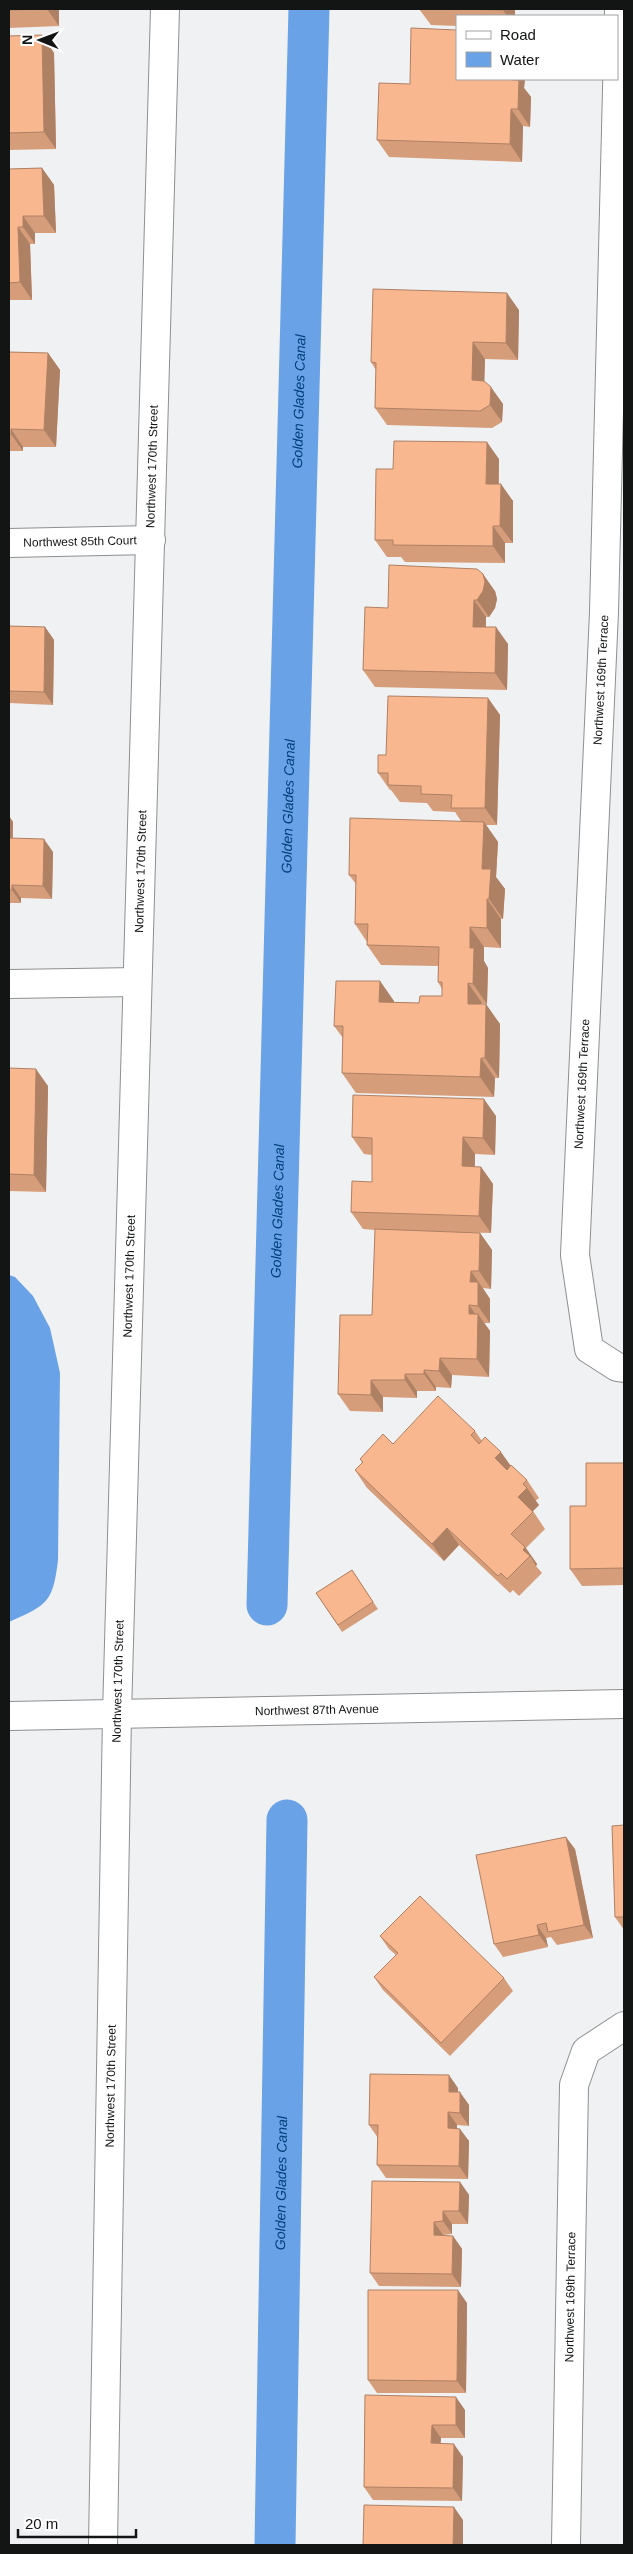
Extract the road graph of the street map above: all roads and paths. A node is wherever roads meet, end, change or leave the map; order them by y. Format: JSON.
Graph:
{"nodes":[{"id":1,"x":165,"y":9,"type":"edge"},
{"id":2,"x":619,"y":9,"type":"edge"},
{"id":3,"x":618,"y":49,"type":"edge"},
{"id":4,"x":617,"y":80,"type":"edge"},
{"id":5,"x":151,"y":540,"type":"junction"},
{"id":6,"x":9,"y":543,"type":"edge"},
{"id":7,"x":137,"y":982,"type":"junction"},
{"id":8,"x":9,"y":984,"type":"edge"},
{"id":9,"x":624,"y":1368,"type":"edge"},
{"id":10,"x":624,"y":1704,"type":"edge"},
{"id":11,"x":117,"y":1714,"type":"junction"},
{"id":12,"x":9,"y":1716,"type":"edge"},
{"id":13,"x":624,"y":2026,"type":"edge"},
{"id":14,"x":103,"y":2545,"type":"edge"},
{"id":15,"x":566,"y":2545,"type":"edge"}],
"edges":[{"from":1,"to":5,"type":"street","name":"Northwest 170th Street"},
{"from":2,"to":3,"type":"street","name":"Northwest 169th Terrace"},
{"from":4,"to":9,"type":"street","name":"Northwest 169th Terrace"},
{"from":5,"to":6,"type":"street","name":"Northwest 85th Court"},
{"from":5,"to":7,"type":"street","name":"Northwest 170th Street"},
{"from":7,"to":8,"type":"street"},
{"from":7,"to":11,"type":"street","name":"Northwest 170th Street"},
{"from":10,"to":11,"type":"street","name":"Northwest 87th Avenue"},
{"from":11,"to":12,"type":"street","name":"Northwest 87th Avenue"},
{"from":11,"to":14,"type":"street","name":"Northwest 170th Street"},
{"from":13,"to":15,"type":"street","name":"Northwest 169th Terrace"}]}
